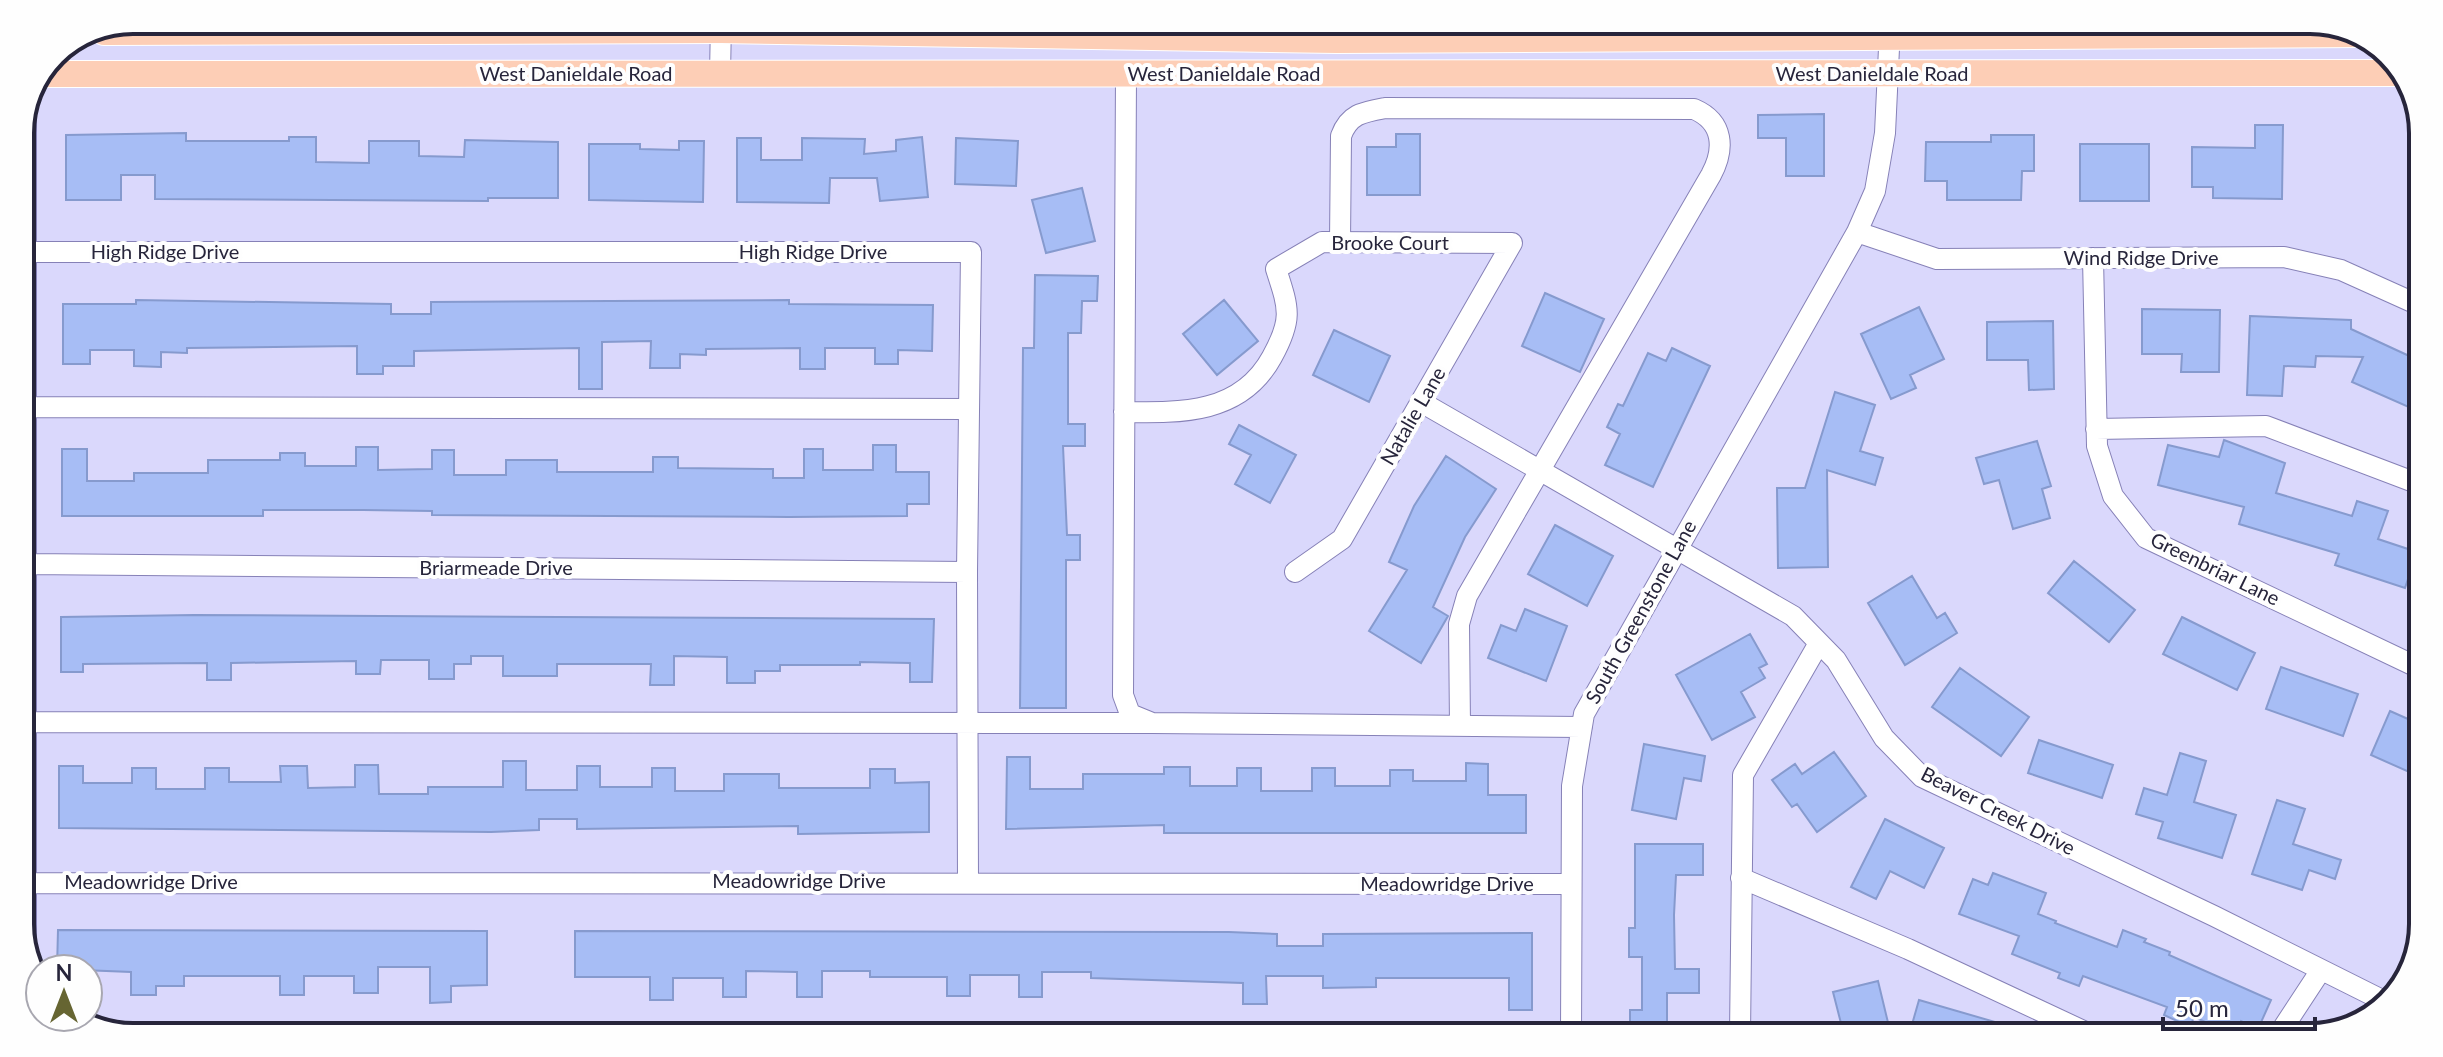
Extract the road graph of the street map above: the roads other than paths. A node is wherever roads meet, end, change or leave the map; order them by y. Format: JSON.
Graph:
{"nodes":[{"id":1,"x":721,"y":34,"type":"edge"},
{"id":2,"x":948,"y":34,"type":"edge"},
{"id":3,"x":1095,"y":34,"type":"edge"},
{"id":4,"x":1208,"y":34,"type":"edge"},
{"id":5,"x":1455,"y":34,"type":"edge"},
{"id":6,"x":1890,"y":34,"type":"edge"},
{"id":7,"x":1193,"y":38,"type":"junction"},
{"id":8,"x":2389,"y":73,"type":"edge"},
{"id":9,"x":54,"y":74,"type":"edge"},
{"id":10,"x":720,"y":74,"type":"junction"},
{"id":11,"x":946,"y":74,"type":"junction"},
{"id":12,"x":1126,"y":74,"type":"junction"},
{"id":13,"x":1194,"y":74,"type":"junction"},
{"id":14,"x":1454,"y":74,"type":"junction"},
{"id":15,"x":1890,"y":74,"type":"junction"},
{"id":16,"x":1857,"y":232,"type":"junction"},
{"id":17,"x":1340,"y":242,"type":"junction"},
{"id":18,"x":1512,"y":243,"type":"joint"},
{"id":19,"x":34,"y":252,"type":"edge"},
{"id":20,"x":2093,"y":258,"type":"junction"},
{"id":21,"x":2409,"y":301,"type":"edge"},
{"id":22,"x":1421,"y":402,"type":"junction"},
{"id":23,"x":34,"y":407,"type":"edge"},
{"id":24,"x":969,"y":409,"type":"junction"},
{"id":25,"x":1124,"y":412,"type":"junction"},
{"id":26,"x":2096,"y":429,"type":"junction"},
{"id":27,"x":1541,"y":471,"type":"junction"},
{"id":28,"x":2409,"y":480,"type":"edge"},
{"id":29,"x":1676,"y":548,"type":"junction"},
{"id":30,"x":34,"y":564,"type":"edge"},
{"id":31,"x":967,"y":572,"type":"junction"},
{"id":32,"x":1295,"y":572,"type":"dead end"},
{"id":33,"x":1819,"y":643,"type":"junction"},
{"id":34,"x":2409,"y":663,"type":"edge"},
{"id":35,"x":34,"y":722,"type":"edge"},
{"id":36,"x":1152,"y":723,"type":"junction"},
{"id":37,"x":967,"y":724,"type":"junction"},
{"id":38,"x":1460,"y":726,"type":"junction"},
{"id":39,"x":1582,"y":727,"type":"junction"},
{"id":40,"x":1741,"y":878,"type":"junction"},
{"id":41,"x":968,"y":881,"type":"junction"},
{"id":42,"x":34,"y":883,"type":"edge"},
{"id":43,"x":1571,"y":884,"type":"junction"},
{"id":44,"x":2321,"y":970,"type":"junction"},
{"id":45,"x":2376,"y":997,"type":"edge"},
{"id":46,"x":1571,"y":1023,"type":"edge"},
{"id":47,"x":1740,"y":1023,"type":"edge"},
{"id":48,"x":2066,"y":1023,"type":"edge"},
{"id":49,"x":2286,"y":1023,"type":"edge"}],
"edges":[{"from":1,"to":10,"type":"street"},
{"from":2,"to":11,"type":"main road"},
{"from":3,"to":7,"type":"main road","name":"West Danieldale Road"},
{"from":4,"to":7,"type":"main road","name":"West Danieldale Road"},
{"from":5,"to":14,"type":"main road"},
{"from":6,"to":15,"type":"street","name":"South Greenstone Lane"},
{"from":7,"to":13,"type":"main road"},
{"from":8,"to":15,"type":"main road","name":"West Danieldale Road"},
{"from":9,"to":10,"type":"main road","name":"West Danieldale Road"},
{"from":10,"to":11,"type":"main road","name":"West Danieldale Road"},
{"from":11,"to":12,"type":"main road","name":"West Danieldale Road"},
{"from":12,"to":13,"type":"main road","name":"West Danieldale Road"},
{"from":12,"to":25,"type":"street"},
{"from":13,"to":14,"type":"main road","name":"West Danieldale Road"},
{"from":14,"to":15,"type":"main road","name":"West Danieldale Road"},
{"from":15,"to":16,"type":"street","name":"South Greenstone Lane"},
{"from":16,"to":20,"type":"street","name":"Wind Ridge Drive"},
{"from":16,"to":29,"type":"street","name":"South Greenstone Lane"},
{"from":17,"to":18,"type":"street","name":"Brooke Court"},
{"from":17,"to":25,"type":"street","name":"Brooke Court"},
{"from":17,"to":27,"type":"street"},
{"from":18,"to":22,"type":"street","name":"Natalie Lane"},
{"from":19,"to":24,"type":"street","name":"High Ridge Drive"},
{"from":20,"to":21,"type":"street","name":"Wind Ridge Drive"},
{"from":20,"to":26,"type":"street","name":"Greenbriar Lane"},
{"from":22,"to":27,"type":"street","name":"Beaver Creek Drive"},
{"from":22,"to":32,"type":"street","name":"Natalie Lane"},
{"from":23,"to":24,"type":"street"},
{"from":24,"to":31,"type":"street","name":"High Ridge Drive"},
{"from":25,"to":36,"type":"street"},
{"from":26,"to":28,"type":"street"},
{"from":26,"to":34,"type":"street","name":"Greenbriar Lane"},
{"from":27,"to":29,"type":"street","name":"Beaver Creek Drive"},
{"from":27,"to":38,"type":"street"},
{"from":29,"to":33,"type":"street","name":"Beaver Creek Drive"},
{"from":29,"to":39,"type":"street","name":"South Greenstone Lane"},
{"from":30,"to":31,"type":"street","name":"Briarmeade Drive"},
{"from":31,"to":37,"type":"street","name":"High Ridge Drive"},
{"from":33,"to":40,"type":"street"},
{"from":33,"to":44,"type":"street","name":"Beaver Creek Drive"},
{"from":35,"to":37,"type":"street"},
{"from":36,"to":37,"type":"street"},
{"from":36,"to":38,"type":"street"},
{"from":37,"to":41,"type":"street","name":"High Ridge Drive"},
{"from":38,"to":39,"type":"street"},
{"from":39,"to":43,"type":"street","name":"South Greenstone Lane"},
{"from":40,"to":47,"type":"street"},
{"from":40,"to":48,"type":"street"},
{"from":41,"to":42,"type":"street","name":"Meadowridge Drive"},
{"from":41,"to":43,"type":"street","name":"Meadowridge Drive"},
{"from":43,"to":46,"type":"street","name":"South Greenstone Lane"},
{"from":44,"to":45,"type":"street","name":"Beaver Creek Drive"},
{"from":44,"to":49,"type":"street"}]}
